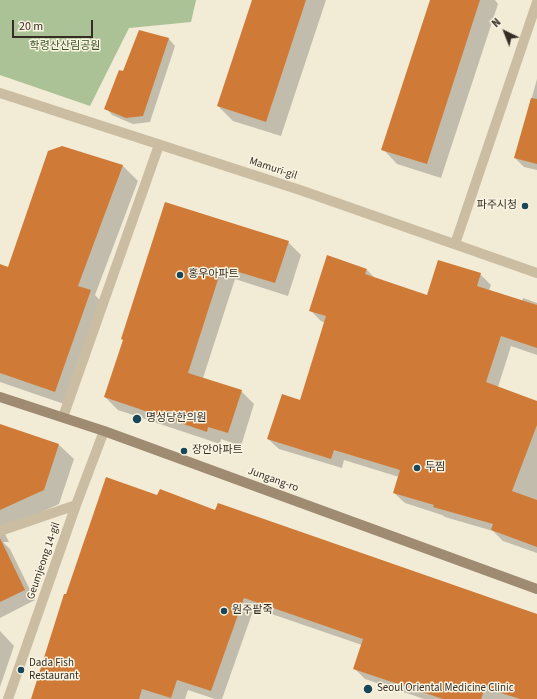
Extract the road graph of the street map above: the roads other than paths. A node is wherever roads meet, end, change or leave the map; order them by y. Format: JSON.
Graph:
{"nodes":[{"id":1,"x":537,"y":2,"type":"edge"},
{"id":2,"x":0,"y":93,"type":"edge"},
{"id":3,"x":159,"y":145,"type":"junction"},
{"id":4,"x":455,"y":244,"type":"junction"},
{"id":5,"x":537,"y":273,"type":"edge"},
{"id":6,"x":0,"y":397,"type":"edge"},
{"id":7,"x":63,"y":417,"type":"junction"},
{"id":8,"x":104,"y":431,"type":"junction"},
{"id":9,"x":76,"y":505,"type":"junction"},
{"id":10,"x":0,"y":531,"type":"edge"},
{"id":11,"x":537,"y":589,"type":"edge"},
{"id":12,"x":8,"y":699,"type":"edge"}],
"edges":[{"from":1,"to":4,"type":"street"},
{"from":2,"to":3,"type":"street","name":"Mamuri-gil"},
{"from":3,"to":4,"type":"street","name":"Mamuri-gil"},
{"from":3,"to":7,"type":"street"},
{"from":4,"to":5,"type":"street","name":"Mamuri-gil"},
{"from":6,"to":7,"type":"main road","name":"Jungang-ro"},
{"from":7,"to":8,"type":"main road","name":"Jungang-ro"},
{"from":8,"to":9,"type":"street","name":"Geumjeong 14-gil"},
{"from":8,"to":11,"type":"main road","name":"Jungang-ro"},
{"from":9,"to":10,"type":"street"},
{"from":9,"to":12,"type":"street","name":"Geumjeong 14-gil"}]}
